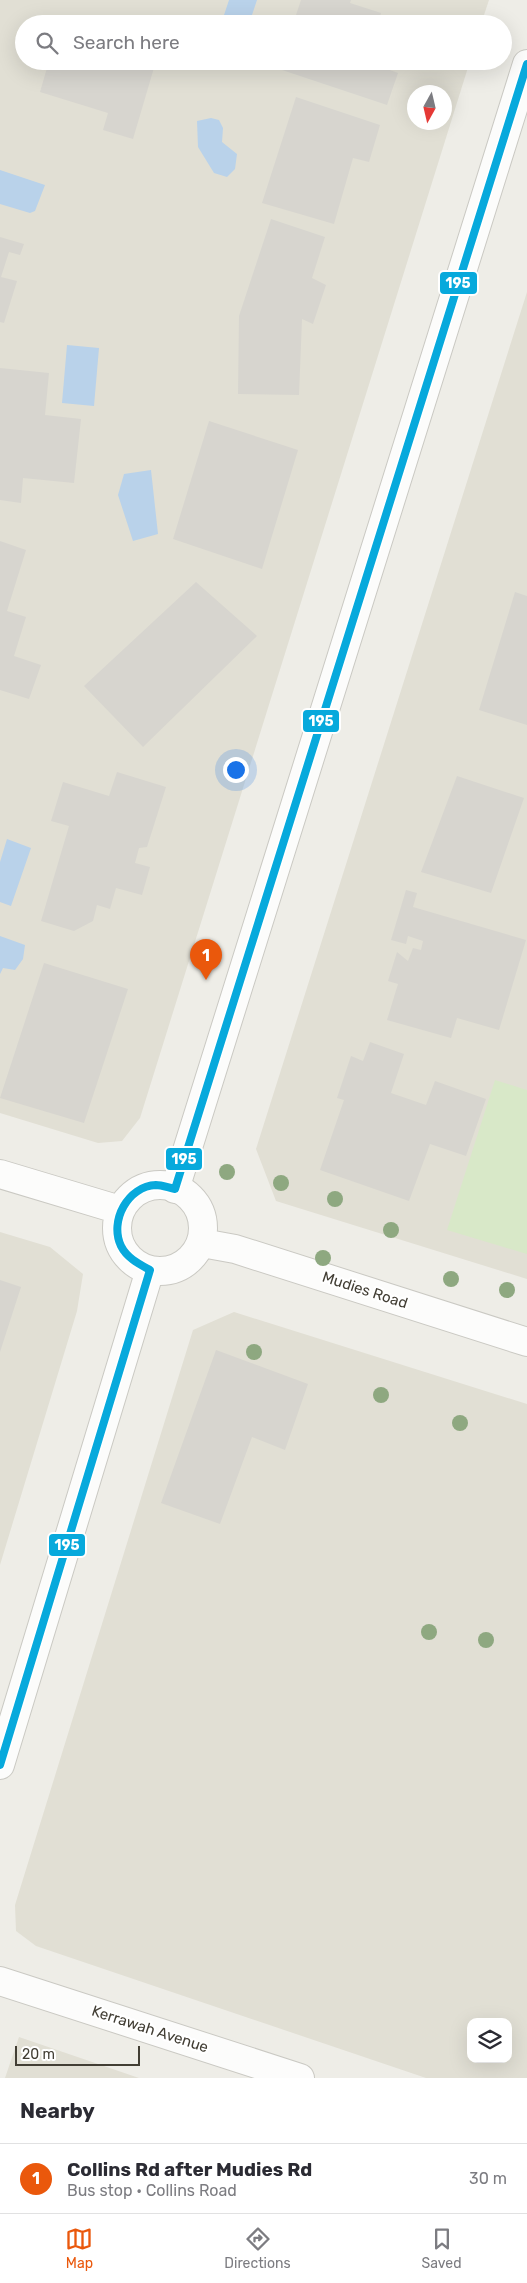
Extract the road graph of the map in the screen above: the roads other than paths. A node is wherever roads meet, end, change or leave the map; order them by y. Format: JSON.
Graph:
{"nodes":[{"id":1,"x":527,"y":64,"type":"edge"},
{"id":2,"x":0,"y":1174,"type":"edge"},
{"id":3,"x":175,"y":1189,"type":"junction"},
{"id":4,"x":120,"y":1210,"type":"junction"},
{"id":5,"x":202,"y":1243,"type":"junction"},
{"id":6,"x":150,"y":1270,"type":"junction"},
{"id":7,"x":527,"y":1342,"type":"edge"},
{"id":8,"x":0,"y":1765,"type":"edge"},
{"id":9,"x":0,"y":1981,"type":"edge"},
{"id":10,"x":300,"y":2078,"type":"edge"}],
"edges":[{"from":1,"to":3,"type":"street"},
{"from":2,"to":4,"type":"street"},
{"from":3,"to":4,"type":"street"},
{"from":3,"to":5,"type":"street"},
{"from":4,"to":6,"type":"street"},
{"from":5,"to":6,"type":"street"},
{"from":5,"to":7,"type":"street","name":"Mudies Road"},
{"from":6,"to":8,"type":"street"},
{"from":9,"to":10,"type":"street","name":"Kerrawah Avenue"}]}
